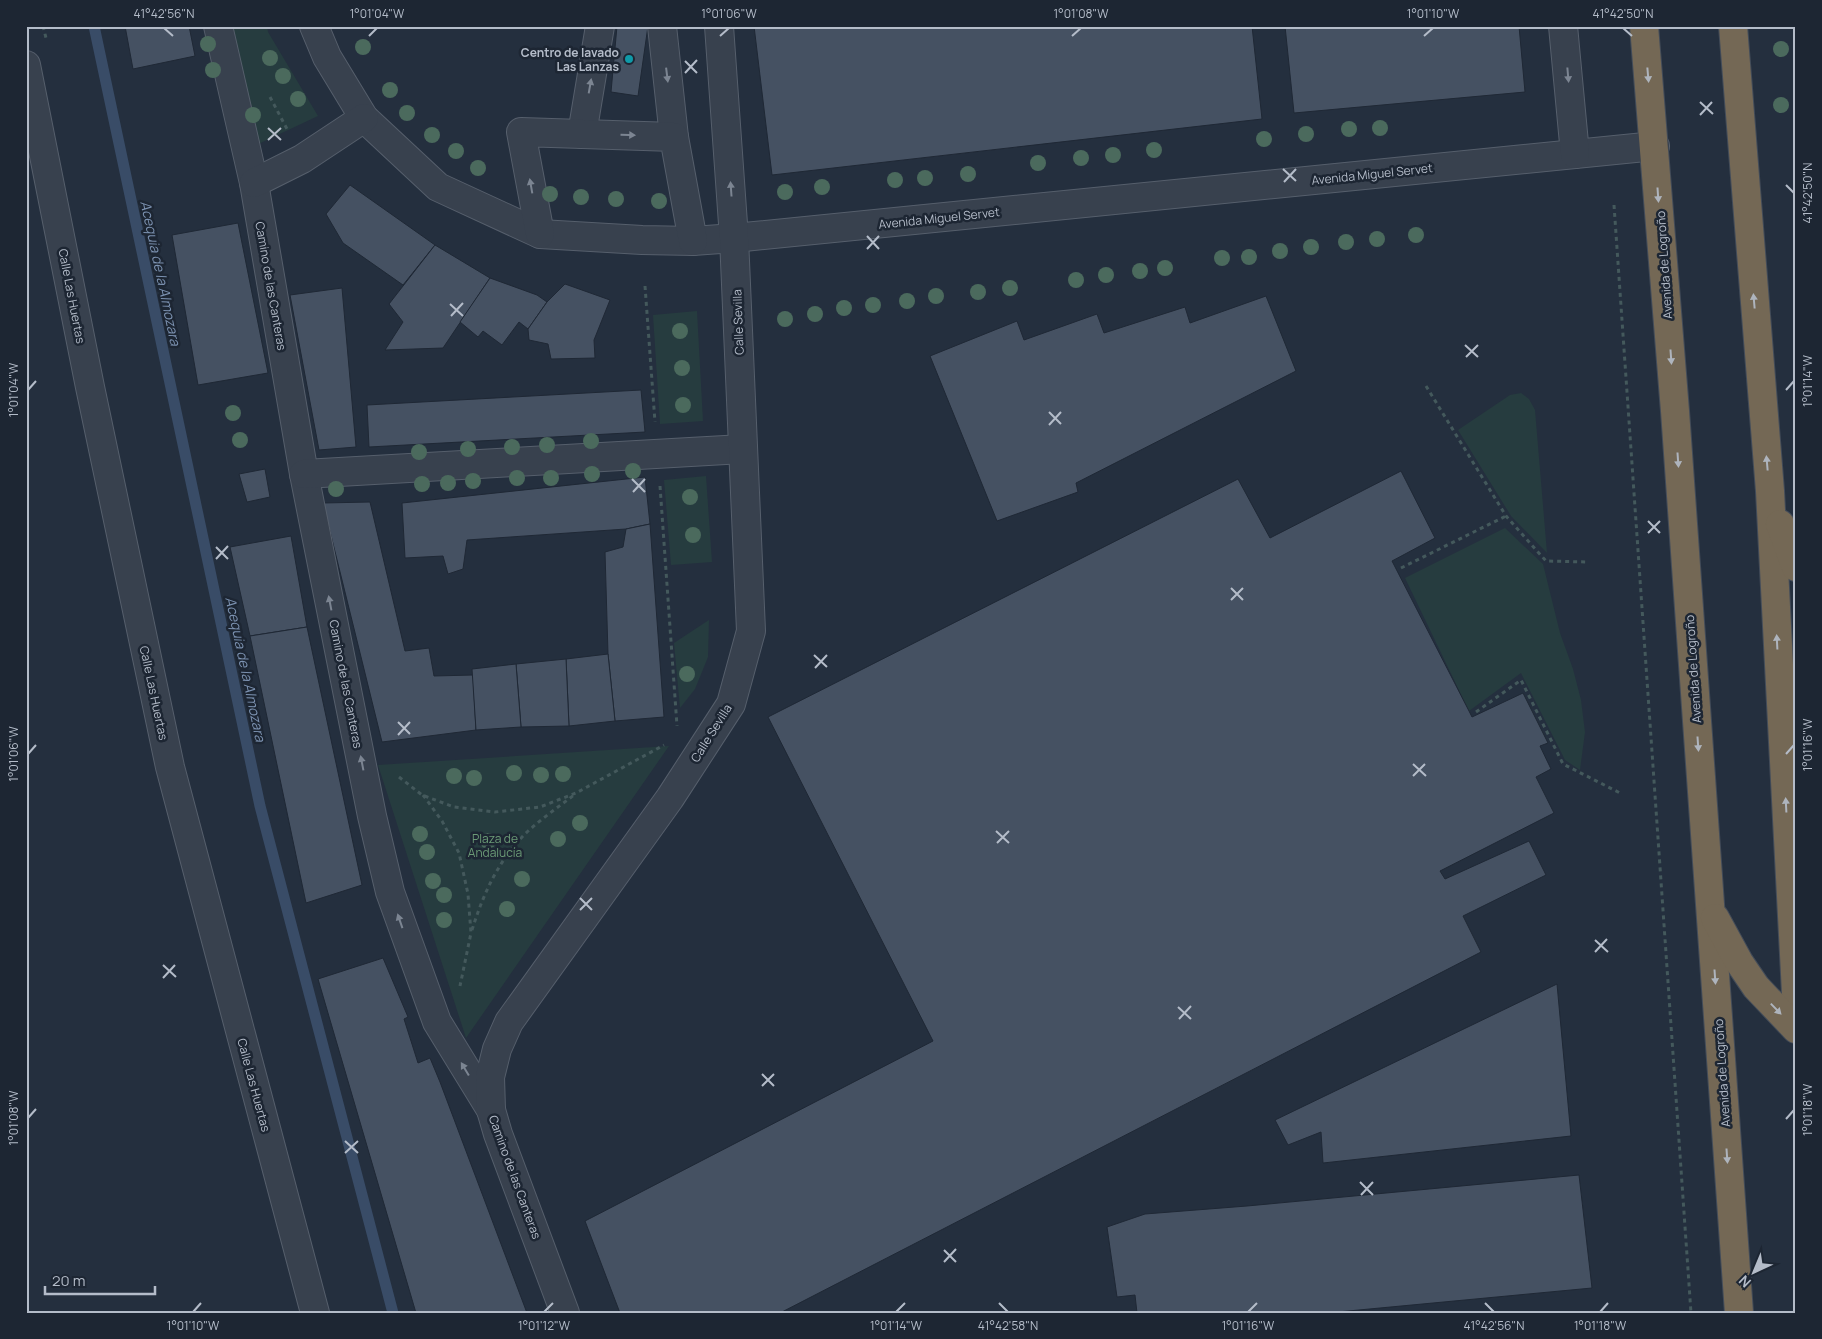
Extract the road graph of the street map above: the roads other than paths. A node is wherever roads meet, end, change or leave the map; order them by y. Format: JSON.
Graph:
{"nodes":[{"id":1,"x":218,"y":26,"type":"edge"},
{"id":2,"x":314,"y":26,"type":"edge"},
{"id":3,"x":600,"y":26,"type":"edge"},
{"id":4,"x":662,"y":26,"type":"edge"},
{"id":5,"x":719,"y":26,"type":"edge"},
{"id":6,"x":1563,"y":26,"type":"edge"},
{"id":7,"x":1644,"y":26,"type":"edge"},
{"id":8,"x":1733,"y":26,"type":"edge"},
{"id":9,"x":26,"y":65,"type":"edge"},
{"id":10,"x":364,"y":118,"type":"junction"},
{"id":11,"x":582,"y":134,"type":"junction"},
{"id":12,"x":674,"y":137,"type":"junction"},
{"id":13,"x":1654,"y":146,"type":"junction"},
{"id":14,"x":1575,"y":154,"type":"junction"},
{"id":15,"x":254,"y":183,"type":"junction"},
{"id":16,"x":540,"y":234,"type":"junction"},
{"id":17,"x":734,"y":238,"type":"junction"},
{"id":18,"x":694,"y":240,"type":"junction"},
{"id":19,"x":743,"y":449,"type":"junction"},
{"id":20,"x":304,"y":474,"type":"junction"},
{"id":21,"x":1770,"y":491,"type":"junction"},
{"id":22,"x":1796,"y":567,"type":"edge"},
{"id":23,"x":1710,"y":911,"type":"junction"},
{"id":24,"x":1796,"y":993,"type":"edge"},
{"id":25,"x":1796,"y":1029,"type":"edge"},
{"id":26,"x":491,"y":1110,"type":"junction"},
{"id":27,"x":315,"y":1313,"type":"edge"},
{"id":28,"x":565,"y":1313,"type":"edge"},
{"id":29,"x":1739,"y":1313,"type":"edge"}],
"edges":[{"from":1,"to":15,"type":"street","name":"Camino de las Canteras"},
{"from":2,"to":10,"type":"street","name":"Avenida Miguel Servet"},
{"from":11,"to":3,"type":"street","one_way":true},
{"from":4,"to":12,"type":"street","one_way":true},
{"from":17,"to":5,"type":"street","name":"Calle Sevilla","one_way":true},
{"from":6,"to":14,"type":"street","one_way":true},
{"from":7,"to":13,"type":"highway","name":"Avenida de Logroño","one_way":true},
{"from":21,"to":8,"type":"highway","one_way":true},
{"from":9,"to":27,"type":"street","name":"Calle Las Huertas"},
{"from":10,"to":15,"type":"street"},
{"from":10,"to":16,"type":"street","name":"Avenida Miguel Servet"},
{"from":11,"to":12,"type":"street","one_way":true},
{"from":16,"to":11,"type":"street","one_way":true},
{"from":12,"to":18,"type":"street"},
{"from":13,"to":14,"type":"street","name":"Avenida Miguel Servet"},
{"from":13,"to":23,"type":"highway","name":"Avenida de Logroño","one_way":true},
{"from":14,"to":17,"type":"street","name":"Avenida Miguel Servet"},
{"from":15,"to":20,"type":"street","name":"Camino de las Canteras"},
{"from":16,"to":18,"type":"street","name":"Avenida Miguel Servet"},
{"from":17,"to":18,"type":"street","name":"Avenida Miguel Servet"},
{"from":17,"to":19,"type":"street","name":"Calle Sevilla"},
{"from":19,"to":20,"type":"street"},
{"from":19,"to":26,"type":"street","name":"Calle Sevilla"},
{"from":26,"to":20,"type":"street","name":"Camino de las Canteras","one_way":true},
{"from":21,"to":22,"type":"highway"},
{"from":24,"to":21,"type":"highway","one_way":true},
{"from":23,"to":25,"type":"highway","one_way":true},
{"from":23,"to":29,"type":"highway","name":"Avenida de Logroño","one_way":true},
{"from":26,"to":28,"type":"street","name":"Camino de las Canteras"}]}
